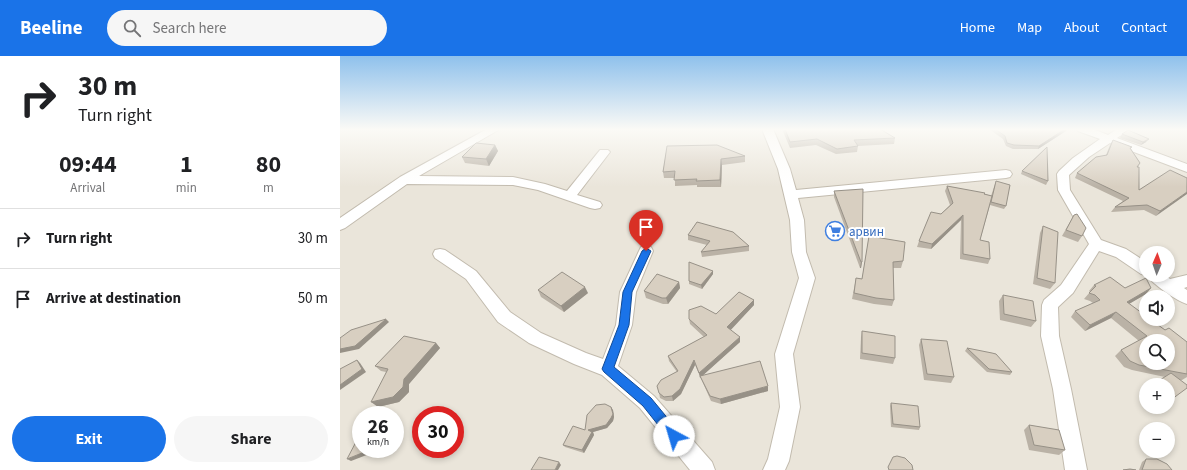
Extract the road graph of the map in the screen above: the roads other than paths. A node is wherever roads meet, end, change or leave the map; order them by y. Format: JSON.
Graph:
{"nodes":[{"id":1,"x":461,"y":148,"type":"edge"},
{"id":2,"x":775,"y":148,"type":"edge"},
{"id":3,"x":1093,"y":148,"type":"edge"},
{"id":4,"x":1133,"y":148,"type":"edge"},
{"id":5,"x":604,"y":152,"type":"dead end"},
{"id":6,"x":1187,"y":168,"type":"edge"},
{"id":7,"x":1006,"y":174,"type":"dead end"},
{"id":8,"x":404,"y":180,"type":"junction"},
{"id":9,"x":790,"y":195,"type":"junction"},
{"id":10,"x":569,"y":197,"type":"junction"},
{"id":11,"x":595,"y":205,"type":"dead end"},
{"id":12,"x":340,"y":225,"type":"edge"},
{"id":13,"x":1096,"y":244,"type":"junction"},
{"id":14,"x":646,"y":251,"type":"dead end"},
{"id":15,"x":440,"y":254,"type":"dead end"},
{"id":16,"x":1139,"y":265,"type":"edge"},
{"id":17,"x":1187,"y":281,"type":"edge"},
{"id":18,"x":1164,"y":282,"type":"edge"},
{"id":19,"x":1168,"y":285,"type":"junction"},
{"id":20,"x":1187,"y":298,"type":"edge"},
{"id":21,"x":608,"y":369,"type":"junction"},
{"id":22,"x":704,"y":470,"type":"edge"},
{"id":23,"x":774,"y":470,"type":"edge"},
{"id":24,"x":1076,"y":470,"type":"edge"}],
"edges":[{"from":1,"to":8,"type":"street"},
{"from":2,"to":9,"type":"street"},
{"from":3,"to":13,"type":"street"},
{"from":4,"to":6,"type":"street"},
{"from":5,"to":10,"type":"street"},
{"from":7,"to":9,"type":"street"},
{"from":8,"to":10,"type":"street"},
{"from":8,"to":12,"type":"street"},
{"from":9,"to":23,"type":"street"},
{"from":10,"to":11,"type":"street"},
{"from":13,"to":16,"type":"street"},
{"from":13,"to":24,"type":"street"},
{"from":14,"to":21,"type":"street"},
{"from":15,"to":21,"type":"street"},
{"from":17,"to":19,"type":"street"},
{"from":18,"to":19,"type":"street"},
{"from":19,"to":20,"type":"street"},
{"from":21,"to":22,"type":"street"}]}
